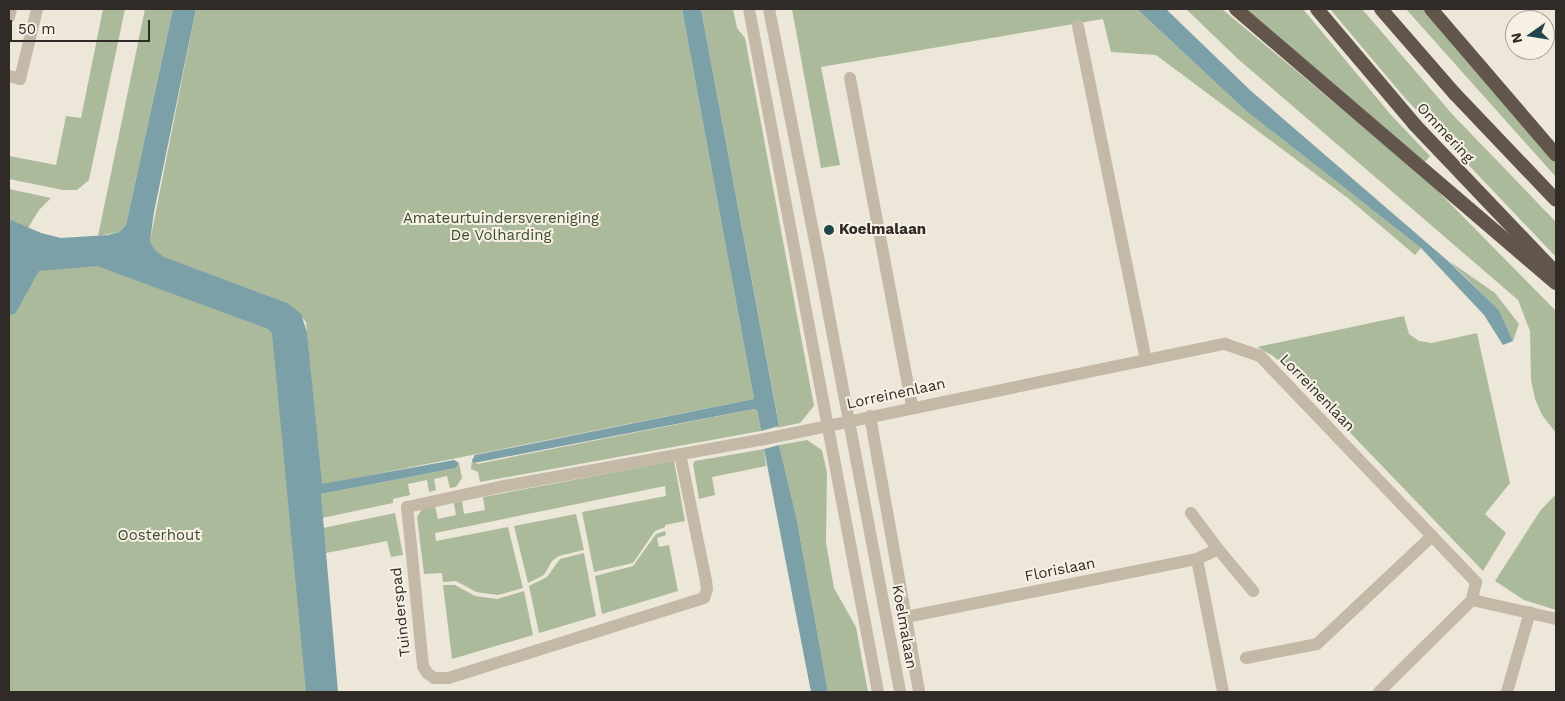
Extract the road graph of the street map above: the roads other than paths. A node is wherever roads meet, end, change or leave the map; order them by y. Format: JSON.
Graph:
{"nodes":[{"id":1,"x":11,"y":9,"type":"edge"},
{"id":2,"x":37,"y":9,"type":"edge"},
{"id":3,"x":749,"y":9,"type":"edge"},
{"id":4,"x":769,"y":9,"type":"edge"},
{"id":5,"x":1236,"y":9,"type":"edge"},
{"id":6,"x":1317,"y":9,"type":"edge"},
{"id":7,"x":1381,"y":9,"type":"edge"},
{"id":8,"x":1431,"y":9,"type":"edge"},
{"id":9,"x":9,"y":17,"type":"edge"},
{"id":10,"x":1078,"y":26,"type":"dead end"},
{"id":11,"x":9,"y":76,"type":"edge"},
{"id":12,"x":850,"y":78,"type":"dead end"},
{"id":13,"x":1556,"y":155,"type":"edge"},
{"id":14,"x":1556,"y":200,"type":"edge"},
{"id":15,"x":1556,"y":273,"type":"edge"},
{"id":16,"x":1556,"y":283,"type":"edge"},
{"id":17,"x":1146,"y":360,"type":"junction"},
{"id":18,"x":912,"y":407,"type":"junction"},
{"id":19,"x":870,"y":416,"type":"junction"},
{"id":20,"x":848,"y":420,"type":"junction"},
{"id":21,"x":828,"y":425,"type":"junction"},
{"id":22,"x":680,"y":454,"type":"junction"},
{"id":23,"x":1191,"y":513,"type":"dead end"},
{"id":24,"x":1432,"y":536,"type":"junction"},
{"id":25,"x":1218,"y":549,"type":"junction"},
{"id":26,"x":1197,"y":559,"type":"junction"},
{"id":27,"x":1253,"y":591,"type":"dead end"},
{"id":28,"x":1472,"y":600,"type":"junction"},
{"id":29,"x":1530,"y":612,"type":"junction"},
{"id":30,"x":906,"y":616,"type":"junction"},
{"id":31,"x":1556,"y":620,"type":"edge"},
{"id":32,"x":1246,"y":658,"type":"dead end"},
{"id":33,"x":878,"y":692,"type":"edge"},
{"id":34,"x":900,"y":692,"type":"edge"},
{"id":35,"x":920,"y":692,"type":"edge"},
{"id":36,"x":1222,"y":692,"type":"edge"},
{"id":37,"x":1379,"y":692,"type":"edge"},
{"id":38,"x":1507,"y":692,"type":"edge"}],
"edges":[{"from":1,"to":9,"type":"street"},
{"from":2,"to":11,"type":"street"},
{"from":3,"to":21,"type":"street"},
{"from":4,"to":20,"type":"street","name":"Koelmalaan"},
{"from":5,"to":16,"type":"highway"},
{"from":6,"to":15,"type":"highway","name":"Ommering"},
{"from":7,"to":14,"type":"highway"},
{"from":8,"to":13,"type":"highway"},
{"from":10,"to":17,"type":"street"},
{"from":12,"to":18,"type":"street"},
{"from":17,"to":18,"type":"street","name":"Lorreinenlaan"},
{"from":17,"to":24,"type":"street","name":"Lorreinenlaan"},
{"from":18,"to":19,"type":"street","name":"Lorreinenlaan"},
{"from":19,"to":20,"type":"street","name":"Lorreinenlaan"},
{"from":19,"to":30,"type":"street","name":"Koelmalaan"},
{"from":20,"to":21,"type":"street","name":"Lorreinenlaan"},
{"from":20,"to":34,"type":"street","name":"Koelmalaan"},
{"from":21,"to":22,"type":"street","name":"Tuinderspad"},
{"from":21,"to":33,"type":"street"},
{"from":22,"to":22,"type":"street","name":"Tuinderspad"},
{"from":23,"to":25,"type":"street"},
{"from":24,"to":28,"type":"street","name":"Lorreinenlaan"},
{"from":24,"to":32,"type":"street"},
{"from":25,"to":26,"type":"street","name":"Florislaan"},
{"from":25,"to":27,"type":"street"},
{"from":26,"to":30,"type":"street","name":"Florislaan"},
{"from":26,"to":36,"type":"street"},
{"from":28,"to":29,"type":"street"},
{"from":28,"to":37,"type":"street"},
{"from":29,"to":31,"type":"street"},
{"from":29,"to":38,"type":"street"},
{"from":30,"to":35,"type":"street","name":"Koelmalaan"}]}
